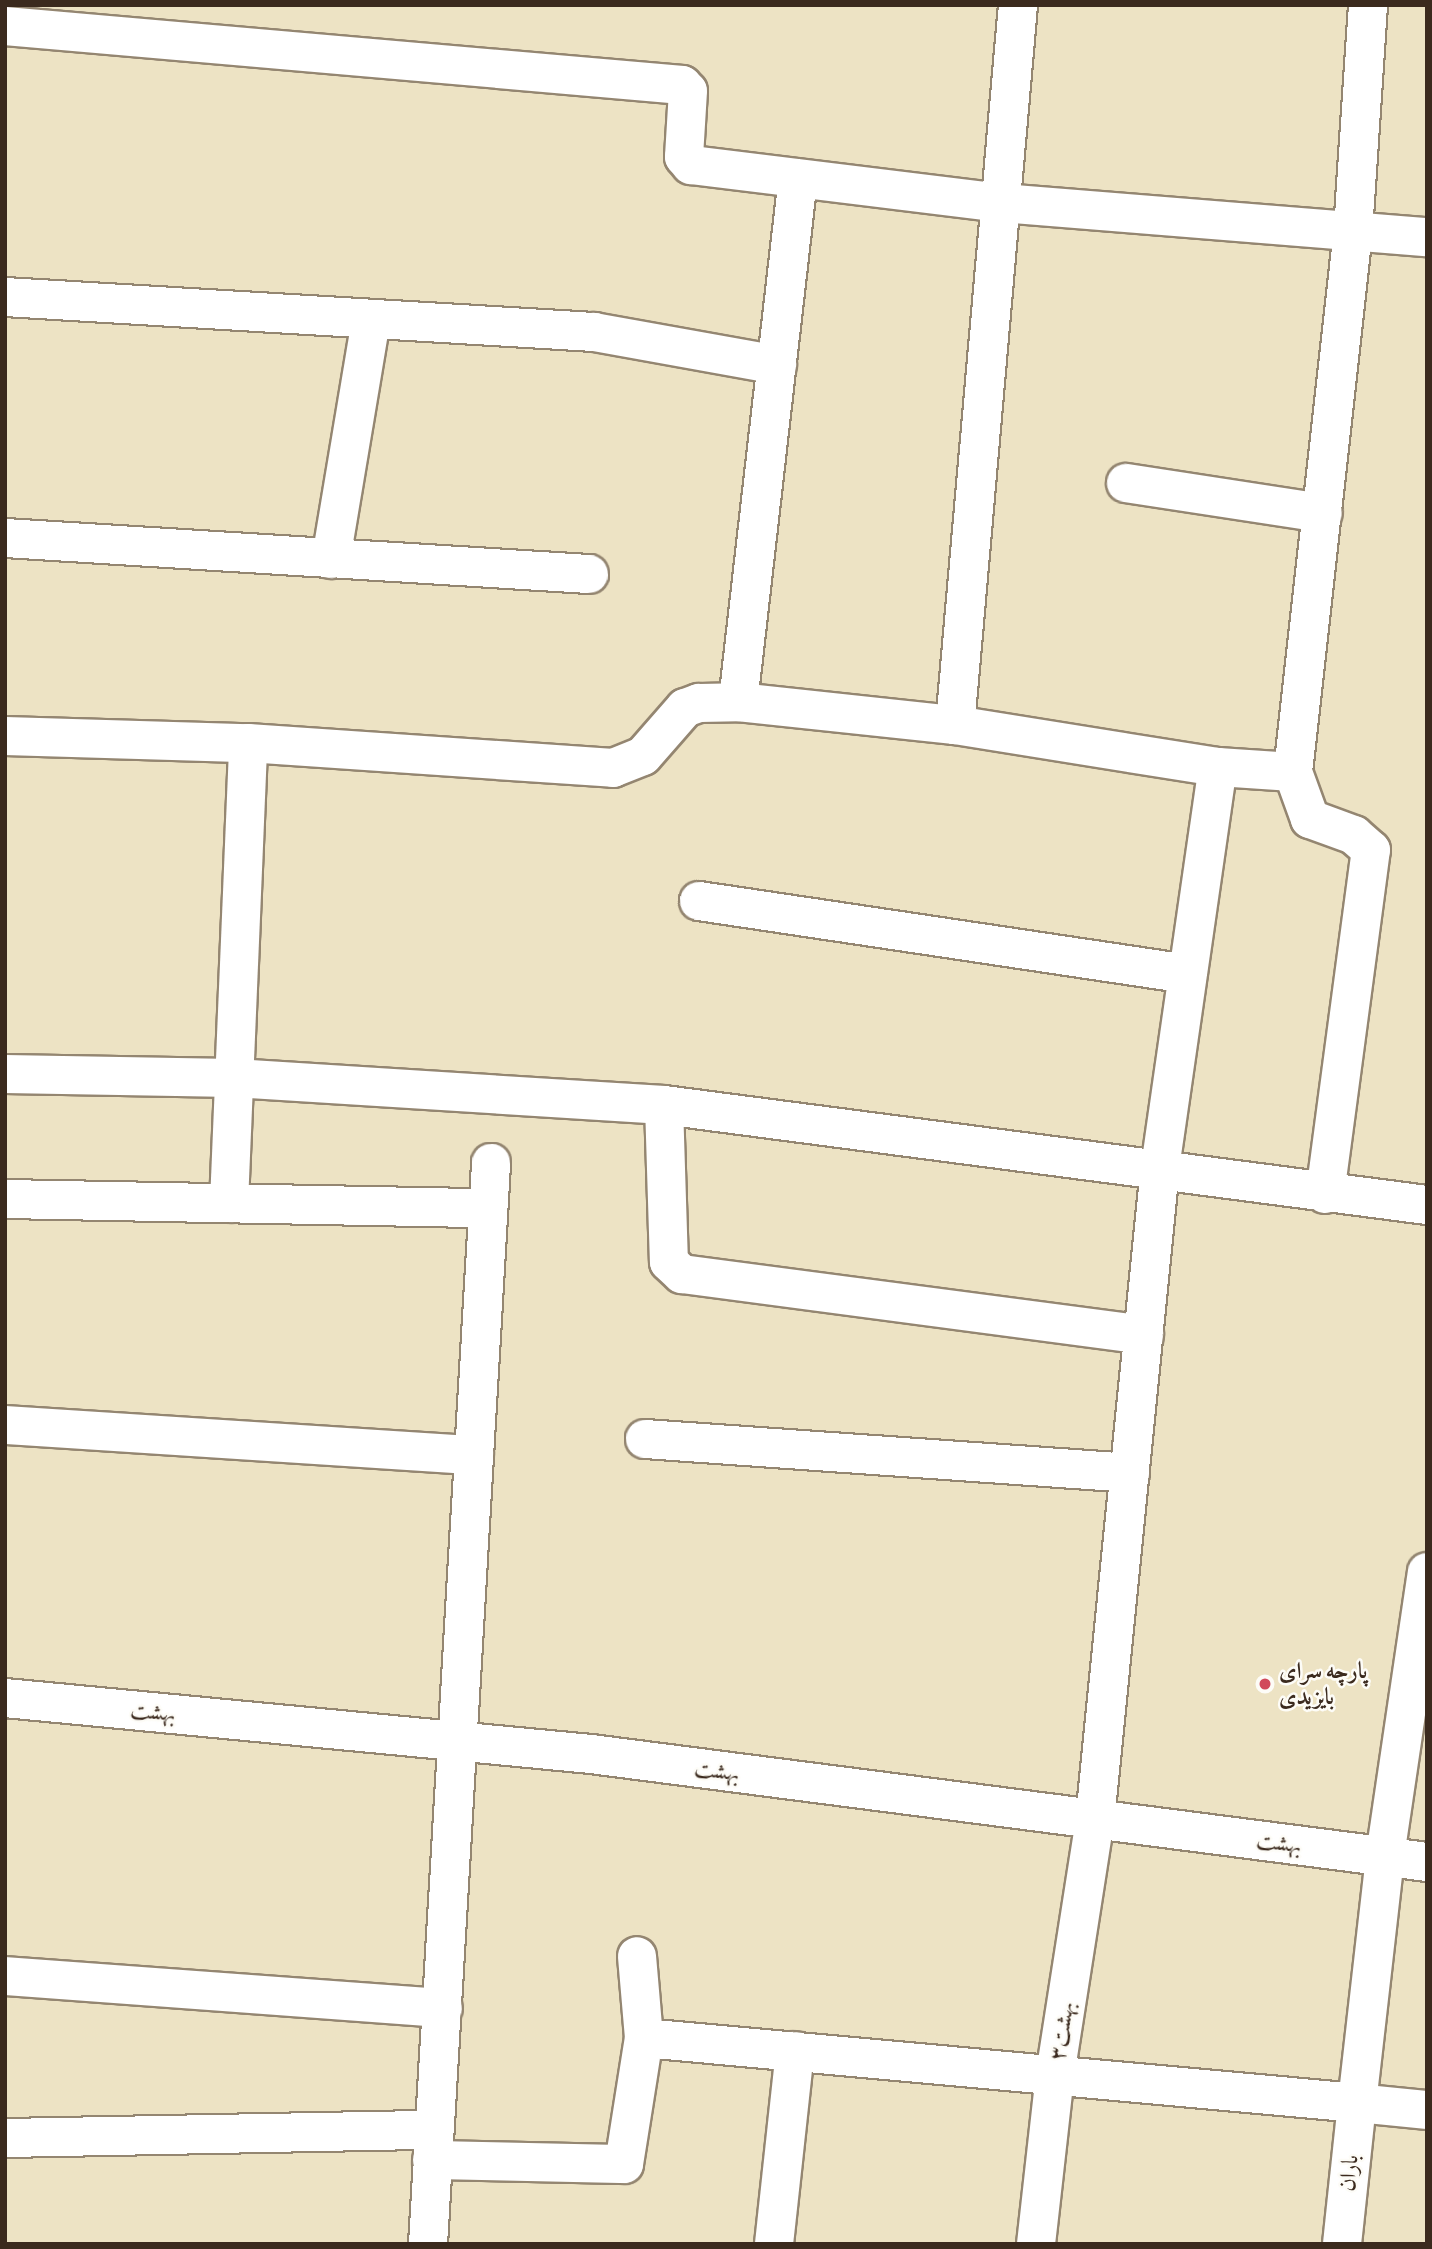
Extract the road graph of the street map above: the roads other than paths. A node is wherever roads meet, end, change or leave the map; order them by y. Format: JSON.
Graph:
{"nodes":[{"id":1,"x":1018,"y":5,"type":"edge"},
{"id":2,"x":1368,"y":5,"type":"edge"},
{"id":3,"x":5,"y":26,"type":"edge"},
{"id":4,"x":798,"y":178,"type":"junction"},
{"id":5,"x":1002,"y":203,"type":"junction"},
{"id":6,"x":1353,"y":231,"type":"junction"},
{"id":7,"x":1427,"y":237,"type":"edge"},
{"id":8,"x":5,"y":297,"type":"edge"},
{"id":9,"x":371,"y":321,"type":"junction"},
{"id":10,"x":777,"y":365,"type":"junction"},
{"id":11,"x":1126,"y":483,"type":"dead end"},
{"id":12,"x":1323,"y":513,"type":"junction"},
{"id":13,"x":5,"y":538,"type":"edge"},
{"id":14,"x":331,"y":559,"type":"junction"},
{"id":15,"x":589,"y":574,"type":"dead end"},
{"id":16,"x":738,"y":702,"type":"junction"},
{"id":17,"x":955,"y":725,"type":"junction"},
{"id":18,"x":5,"y":736,"type":"edge"},
{"id":19,"x":248,"y":743,"type":"junction"},
{"id":20,"x":1218,"y":767,"type":"junction"},
{"id":21,"x":1293,"y":772,"type":"junction"},
{"id":22,"x":699,"y":901,"type":"dead end"},
{"id":23,"x":1188,"y":974,"type":"junction"},
{"id":24,"x":5,"y":1073,"type":"edge"},
{"id":25,"x":234,"y":1078,"type":"junction"},
{"id":26,"x":664,"y":1105,"type":"junction"},
{"id":27,"x":491,"y":1163,"type":"dead end"},
{"id":28,"x":1160,"y":1168,"type":"junction"},
{"id":29,"x":1325,"y":1194,"type":"junction"},
{"id":30,"x":5,"y":1199,"type":"edge"},
{"id":31,"x":229,"y":1203,"type":"junction"},
{"id":32,"x":1427,"y":1205,"type":"edge"},
{"id":33,"x":488,"y":1208,"type":"junction"},
{"id":34,"x":1144,"y":1335,"type":"junction"},
{"id":35,"x":5,"y":1424,"type":"edge"},
{"id":36,"x":645,"y":1439,"type":"dead end"},
{"id":37,"x":474,"y":1455,"type":"junction"},
{"id":38,"x":1130,"y":1473,"type":"junction"},
{"id":39,"x":1427,"y":1572,"type":"edge"},
{"id":40,"x":5,"y":1698,"type":"edge"},
{"id":41,"x":458,"y":1741,"type":"junction"},
{"id":42,"x":1096,"y":1819,"type":"junction"},
{"id":43,"x":1385,"y":1856,"type":"junction"},
{"id":44,"x":1427,"y":1862,"type":"edge"},
{"id":45,"x":636,"y":1956,"type":"dead end"},
{"id":46,"x":5,"y":1976,"type":"edge"},
{"id":47,"x":443,"y":2008,"type":"junction"},
{"id":48,"x":644,"y":2038,"type":"junction"},
{"id":49,"x":795,"y":2052,"type":"junction"},
{"id":50,"x":1055,"y":2075,"type":"junction"},
{"id":51,"x":1357,"y":2103,"type":"junction"},
{"id":52,"x":1427,"y":2110,"type":"edge"},
{"id":53,"x":5,"y":2138,"type":"edge"},
{"id":54,"x":433,"y":2145,"type":"junction"},
{"id":55,"x":428,"y":2244,"type":"edge"},
{"id":56,"x":774,"y":2244,"type":"edge"},
{"id":57,"x":1036,"y":2244,"type":"edge"},
{"id":58,"x":1342,"y":2244,"type":"edge"}],
"edges":[{"from":1,"to":5,"type":"street"},
{"from":2,"to":6,"type":"street"},
{"from":3,"to":4,"type":"street"},
{"from":4,"to":5,"type":"street"},
{"from":4,"to":10,"type":"street"},
{"from":5,"to":6,"type":"street"},
{"from":5,"to":17,"type":"street"},
{"from":6,"to":7,"type":"street"},
{"from":6,"to":12,"type":"street"},
{"from":8,"to":9,"type":"street"},
{"from":9,"to":10,"type":"street"},
{"from":9,"to":14,"type":"street"},
{"from":10,"to":16,"type":"street"},
{"from":11,"to":12,"type":"street"},
{"from":12,"to":21,"type":"street"},
{"from":13,"to":14,"type":"street"},
{"from":14,"to":15,"type":"street"},
{"from":16,"to":17,"type":"street"},
{"from":16,"to":19,"type":"street"},
{"from":17,"to":20,"type":"street"},
{"from":18,"to":19,"type":"street"},
{"from":19,"to":25,"type":"street"},
{"from":20,"to":21,"type":"street"},
{"from":20,"to":23,"type":"street","name":"بهشت۳"},
{"from":21,"to":29,"type":"street"},
{"from":22,"to":23,"type":"street"},
{"from":23,"to":28,"type":"street","name":"بهشت۳"},
{"from":24,"to":25,"type":"street"},
{"from":25,"to":26,"type":"street"},
{"from":25,"to":31,"type":"street"},
{"from":26,"to":28,"type":"street"},
{"from":26,"to":34,"type":"street"},
{"from":27,"to":33,"type":"street"},
{"from":28,"to":29,"type":"street"},
{"from":28,"to":34,"type":"street","name":"بهشت۳"},
{"from":29,"to":32,"type":"street"},
{"from":30,"to":31,"type":"street"},
{"from":31,"to":33,"type":"street"},
{"from":33,"to":37,"type":"street"},
{"from":34,"to":38,"type":"street","name":"بهشت۳"},
{"from":35,"to":37,"type":"street"},
{"from":36,"to":38,"type":"street"},
{"from":37,"to":41,"type":"street"},
{"from":38,"to":42,"type":"street","name":"بهشت۳"},
{"from":39,"to":43,"type":"street","name":"باران"},
{"from":40,"to":41,"type":"street","name":"بهشت"},
{"from":41,"to":42,"type":"street","name":"بهشت"},
{"from":41,"to":47,"type":"street"},
{"from":42,"to":43,"type":"street","name":"بهشت"},
{"from":42,"to":50,"type":"street","name":"بهشت۳"},
{"from":43,"to":44,"type":"street","name":"بهشت"},
{"from":43,"to":51,"type":"street","name":"باران"},
{"from":45,"to":48,"type":"street"},
{"from":46,"to":47,"type":"street"},
{"from":47,"to":54,"type":"street"},
{"from":48,"to":49,"type":"street"},
{"from":48,"to":54,"type":"street"},
{"from":49,"to":50,"type":"street"},
{"from":49,"to":56,"type":"street"},
{"from":50,"to":51,"type":"street"},
{"from":50,"to":57,"type":"street","name":"بهشت۳"},
{"from":51,"to":52,"type":"street"},
{"from":51,"to":58,"type":"street","name":"باران"},
{"from":53,"to":54,"type":"street"},
{"from":54,"to":55,"type":"street"}]}
